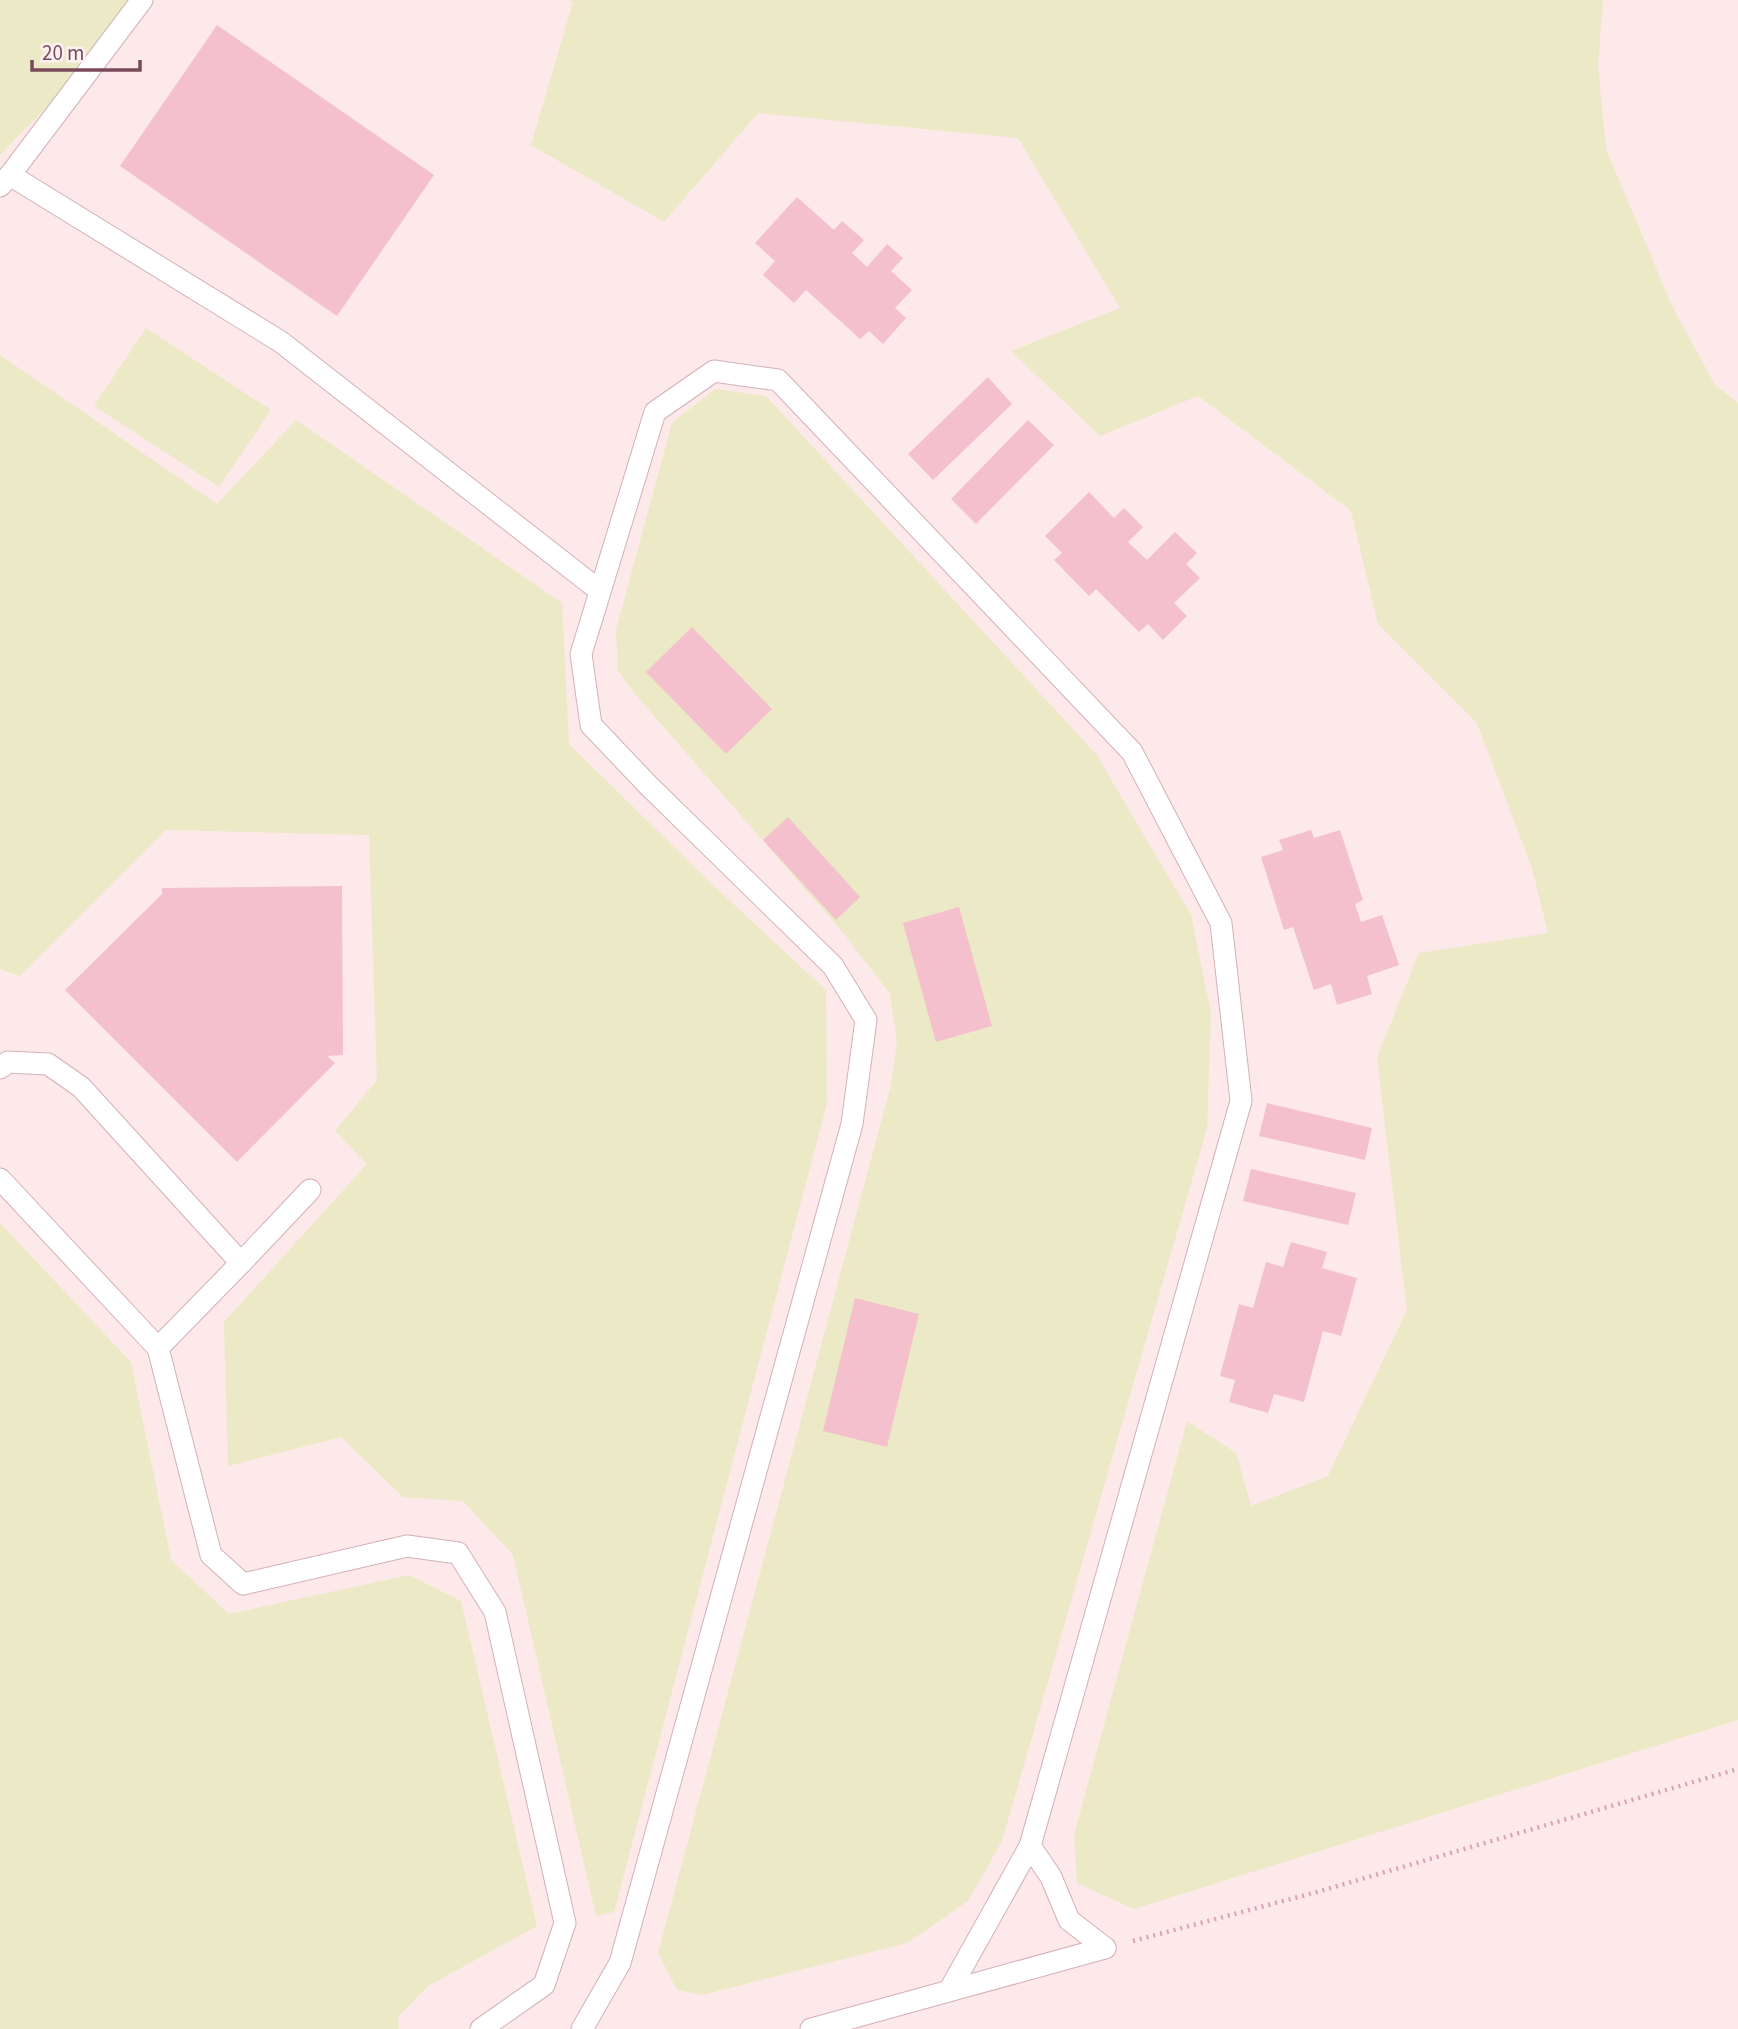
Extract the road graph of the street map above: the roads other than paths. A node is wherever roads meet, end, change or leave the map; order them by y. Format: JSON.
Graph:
{"nodes":[{"id":1,"x":142,"y":0,"type":"edge"},
{"id":2,"x":5,"y":180,"type":"edge"},
{"id":3,"x":600,"y":591,"type":"junction"},
{"id":4,"x":0,"y":1068,"type":"edge"},
{"id":5,"x":0,"y":1179,"type":"edge"},
{"id":6,"x":310,"y":1190,"type":"dead end"},
{"id":7,"x":241,"y":1264,"type":"junction"},
{"id":8,"x":158,"y":1348,"type":"junction"},
{"id":9,"x":1030,"y":1846,"type":"junction"},
{"id":10,"x":950,"y":1991,"type":"junction"},
{"id":11,"x":481,"y":2029,"type":"edge"},
{"id":12,"x":582,"y":2029,"type":"edge"},
{"id":13,"x":811,"y":2029,"type":"edge"}],
"edges":[{"from":1,"to":2,"type":"lane"},
{"from":2,"to":3,"type":"lane"},
{"from":3,"to":9,"type":"lane"},
{"from":3,"to":12,"type":"lane"},
{"from":4,"to":7,"type":"lane"},
{"from":5,"to":8,"type":"lane"},
{"from":6,"to":7,"type":"lane"},
{"from":7,"to":8,"type":"lane"},
{"from":8,"to":11,"type":"lane"},
{"from":9,"to":10,"type":"lane"},
{"from":9,"to":10,"type":"lane"},
{"from":10,"to":13,"type":"lane"}]}
